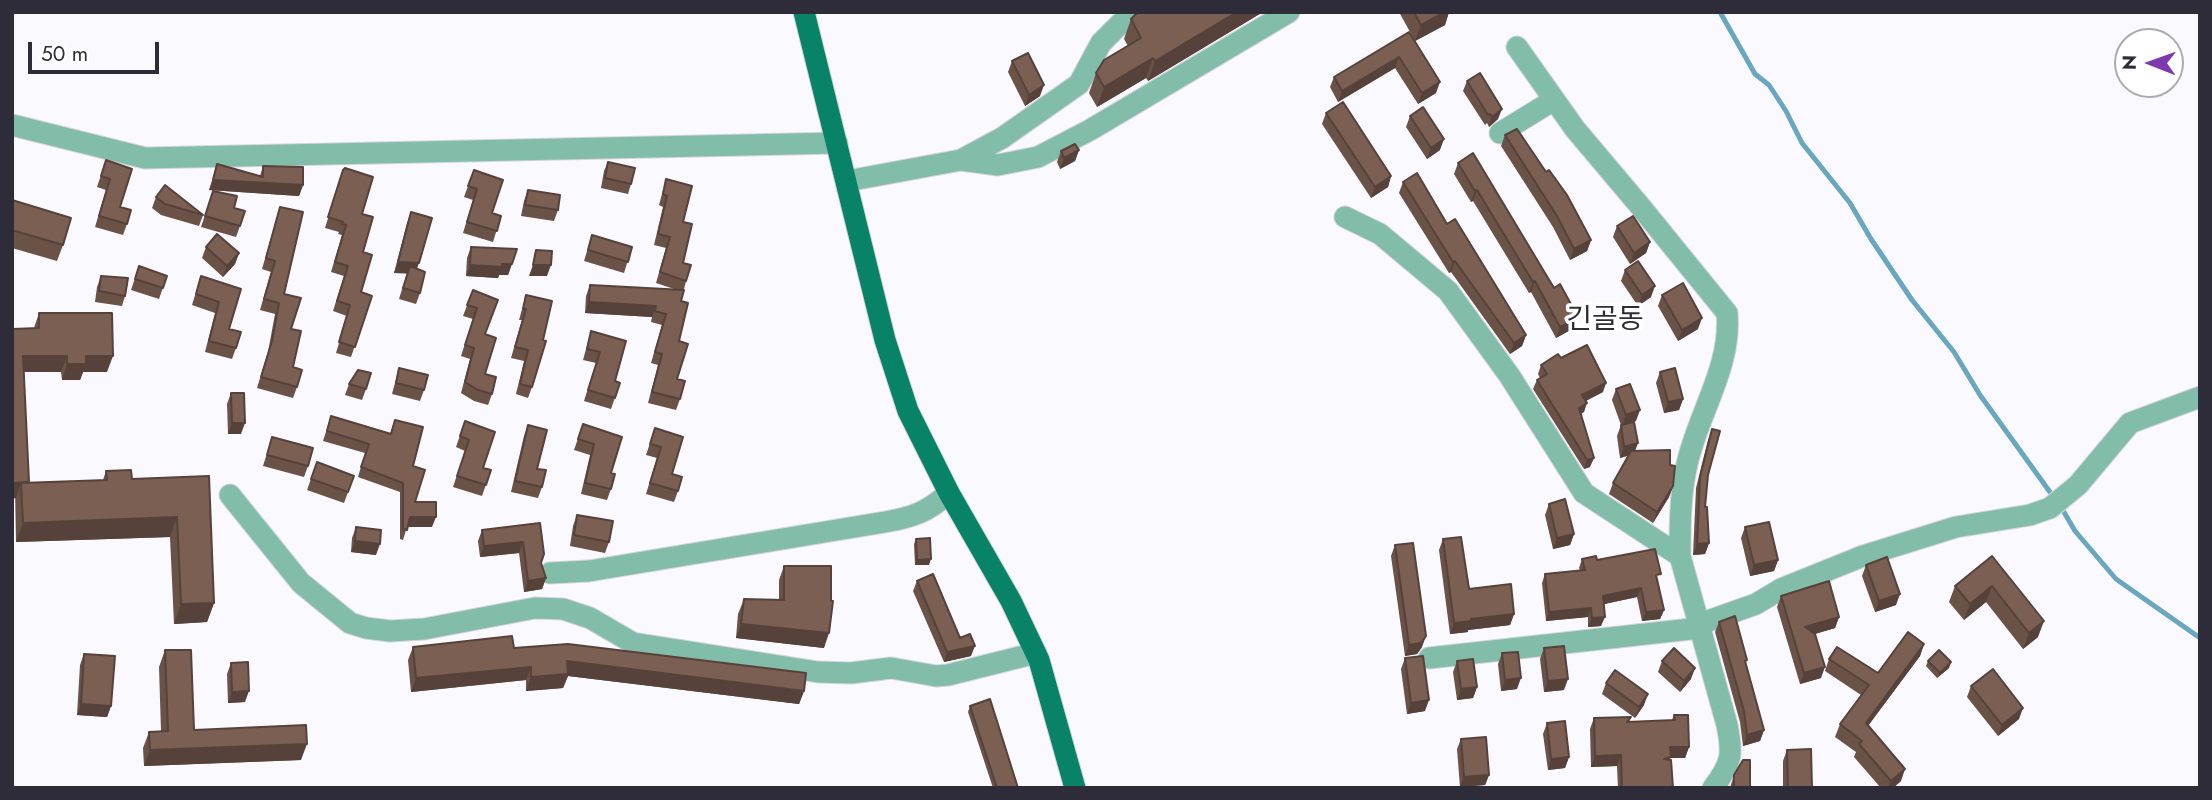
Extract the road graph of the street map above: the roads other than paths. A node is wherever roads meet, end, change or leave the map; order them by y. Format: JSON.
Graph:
{"nodes":[{"id":1,"x":804,"y":12,"type":"edge"},
{"id":2,"x":1139,"y":12,"type":"edge"},
{"id":3,"x":1289,"y":12,"type":"edge"},
{"id":4,"x":1517,"y":47,"type":"dead end"},
{"id":5,"x":1554,"y":100,"type":"junction"},
{"id":6,"x":12,"y":125,"type":"edge"},
{"id":7,"x":1500,"y":133,"type":"dead end"},
{"id":8,"x":837,"y":143,"type":"junction"},
{"id":9,"x":961,"y":160,"type":"junction"},
{"id":10,"x":847,"y":181,"type":"junction"},
{"id":11,"x":1345,"y":217,"type":"dead end"},
{"id":12,"x":2200,"y":397,"type":"edge"},
{"id":13,"x":949,"y":493,"type":"junction"},
{"id":14,"x":230,"y":495,"type":"dead end"},
{"id":15,"x":1680,"y":556,"type":"junction"},
{"id":16,"x":550,"y":573,"type":"dead end"},
{"id":17,"x":1700,"y":628,"type":"junction"},
{"id":18,"x":1036,"y":653,"type":"junction"},
{"id":19,"x":1429,"y":658,"type":"dead end"},
{"id":20,"x":1075,"y":788,"type":"edge"},
{"id":21,"x":1713,"y":788,"type":"edge"}],
"edges":[{"from":1,"to":8,"type":"main road"},
{"from":2,"to":9,"type":"street"},
{"from":3,"to":9,"type":"street"},
{"from":4,"to":5,"type":"street"},
{"from":5,"to":7,"type":"street"},
{"from":5,"to":15,"type":"street"},
{"from":6,"to":8,"type":"street"},
{"from":8,"to":10,"type":"main road"},
{"from":9,"to":10,"type":"street"},
{"from":10,"to":13,"type":"main road"},
{"from":11,"to":15,"type":"street"},
{"from":12,"to":17,"type":"street"},
{"from":13,"to":16,"type":"street"},
{"from":13,"to":18,"type":"main road"},
{"from":14,"to":18,"type":"street"},
{"from":15,"to":17,"type":"street"},
{"from":17,"to":19,"type":"street"},
{"from":17,"to":21,"type":"street"},
{"from":18,"to":20,"type":"main road"}]}
